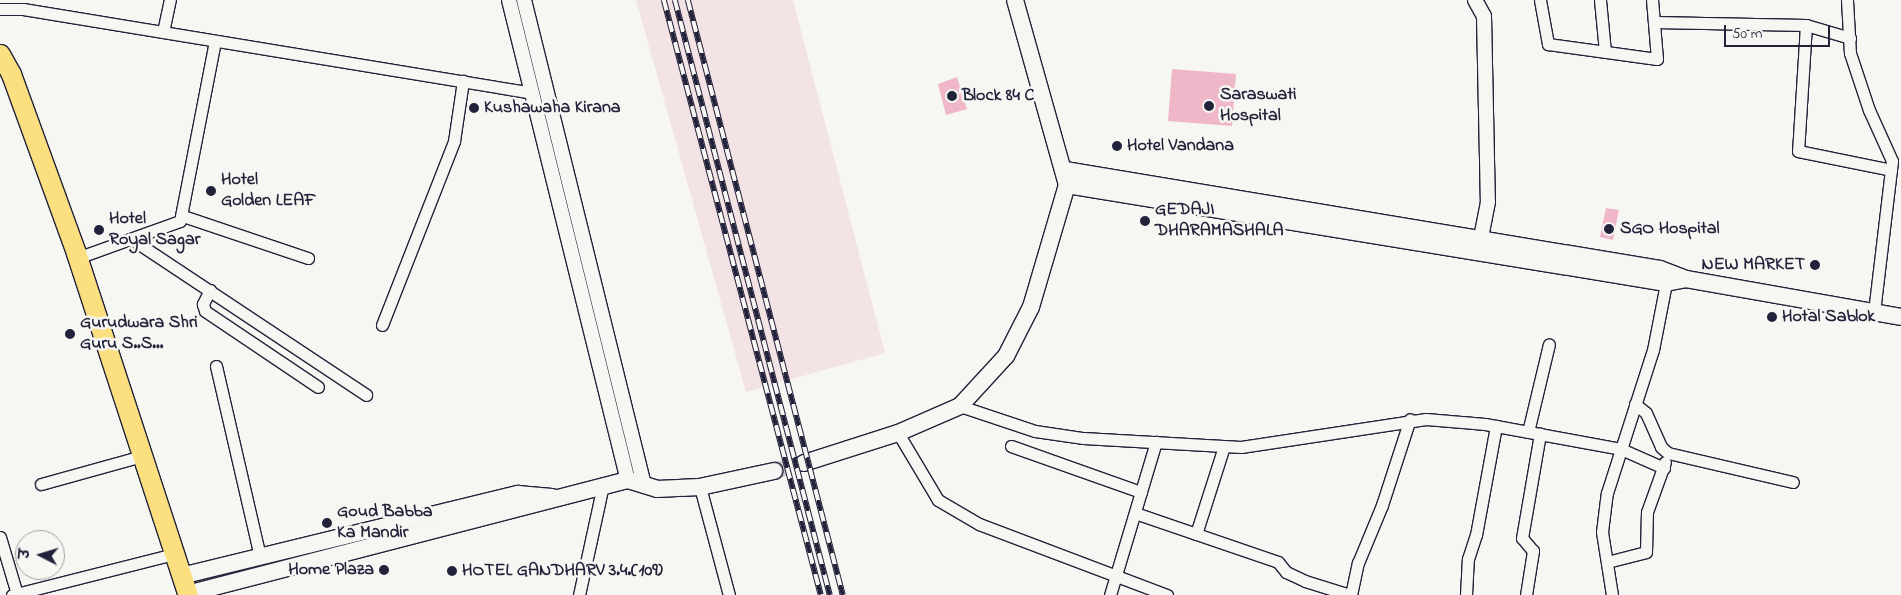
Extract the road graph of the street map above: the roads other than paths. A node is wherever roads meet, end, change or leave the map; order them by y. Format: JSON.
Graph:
{"nodes":[{"id":1,"x":170,"y":0,"type":"edge"},
{"id":2,"x":509,"y":0,"type":"edge"},
{"id":3,"x":524,"y":0,"type":"edge"},
{"id":4,"x":1015,"y":0,"type":"edge"},
{"id":5,"x":1475,"y":0,"type":"edge"},
{"id":6,"x":1540,"y":0,"type":"edge"},
{"id":7,"x":1600,"y":0,"type":"edge"},
{"id":8,"x":1652,"y":0,"type":"edge"},
{"id":9,"x":1847,"y":0,"type":"edge"},
{"id":10,"x":0,"y":9,"type":"edge"},
{"id":11,"x":1654,"y":22,"type":"junction"},
{"id":12,"x":1806,"y":25,"type":"junction"},
{"id":13,"x":163,"y":32,"type":"junction"},
{"id":14,"x":1850,"y":38,"type":"junction"},
{"id":15,"x":215,"y":41,"type":"junction"},
{"id":16,"x":1605,"y":52,"type":"junction"},
{"id":17,"x":0,"y":54,"type":"edge"},
{"id":18,"x":463,"y":82,"type":"junction"},
{"id":19,"x":533,"y":93,"type":"junction"},
{"id":20,"x":1891,"y":170,"type":"junction"},
{"id":21,"x":1066,"y":178,"type":"junction"},
{"id":22,"x":183,"y":216,"type":"junction"},
{"id":23,"x":133,"y":240,"type":"junction"},
{"id":24,"x":1480,"y":244,"type":"junction"},
{"id":25,"x":77,"y":258,"type":"junction"},
{"id":26,"x":308,"y":258,"type":"dead end"},
{"id":27,"x":1686,"y":279,"type":"junction"},
{"id":28,"x":1666,"y":283,"type":"junction"},
{"id":29,"x":210,"y":290,"type":"junction"},
{"id":30,"x":1874,"y":312,"type":"junction"},
{"id":31,"x":1901,"y":317,"type":"edge"},
{"id":32,"x":382,"y":325,"type":"dead end"},
{"id":33,"x":1549,"y":344,"type":"dead end"},
{"id":34,"x":216,"y":366,"type":"dead end"},
{"id":35,"x":318,"y":387,"type":"dead end"},
{"id":36,"x":366,"y":395,"type":"dead end"},
{"id":37,"x":1636,"y":404,"type":"junction"},
{"id":38,"x":960,"y":406,"type":"junction"},
{"id":39,"x":1410,"y":420,"type":"junction"},
{"id":40,"x":1496,"y":426,"type":"junction"},
{"id":41,"x":1528,"y":432,"type":"junction"},
{"id":42,"x":898,"y":433,"type":"junction"},
{"id":43,"x":1540,"y":434,"type":"junction"},
{"id":44,"x":1156,"y":442,"type":"junction"},
{"id":45,"x":1011,"y":446,"type":"dead end"},
{"id":46,"x":1224,"y":446,"type":"junction"},
{"id":47,"x":1621,"y":449,"type":"junction"},
{"id":48,"x":1668,"y":453,"type":"junction"},
{"id":49,"x":142,"y":456,"type":"junction"},
{"id":50,"x":804,"y":463,"type":"tunnel mouth"},
{"id":51,"x":1664,"y":468,"type":"junction"},
{"id":52,"x":774,"y":471,"type":"tunnel mouth"},
{"id":53,"x":636,"y":482,"type":"junction"},
{"id":54,"x":1793,"y":482,"type":"dead end"},
{"id":55,"x":41,"y":484,"type":"dead end"},
{"id":56,"x":603,"y":485,"type":"junction"},
{"id":57,"x":700,"y":487,"type":"junction"},
{"id":58,"x":1141,"y":492,"type":"junction"},
{"id":59,"x":552,"y":497,"type":"junction"},
{"id":60,"x":1135,"y":513,"type":"junction"},
{"id":61,"x":1196,"y":534,"type":"junction"},
{"id":62,"x":0,"y":537,"type":"edge"},
{"id":63,"x":174,"y":554,"type":"junction"},
{"id":64,"x":260,"y":557,"type":"junction"},
{"id":65,"x":1606,"y":562,"type":"junction"},
{"id":66,"x":1115,"y":579,"type":"junction"},
{"id":67,"x":185,"y":588,"type":"edge"},
{"id":68,"x":14,"y":594,"type":"edge"},
{"id":69,"x":579,"y":595,"type":"edge"},
{"id":70,"x":729,"y":595,"type":"edge"},
{"id":71,"x":1110,"y":595,"type":"edge"},
{"id":72,"x":1167,"y":595,"type":"edge"},
{"id":73,"x":1351,"y":595,"type":"edge"},
{"id":74,"x":1466,"y":595,"type":"edge"},
{"id":75,"x":1526,"y":595,"type":"edge"},
{"id":76,"x":1612,"y":595,"type":"edge"}],
"edges":[{"from":1,"to":13,"type":"street"},
{"from":2,"to":19,"type":"street"},
{"from":3,"to":53,"type":"street"},
{"from":4,"to":21,"type":"main road"},
{"from":5,"to":24,"type":"street"},
{"from":6,"to":16,"type":"street"},
{"from":7,"to":16,"type":"street"},
{"from":8,"to":11,"type":"street"},
{"from":9,"to":14,"type":"street"},
{"from":10,"to":13,"type":"street"},
{"from":11,"to":12,"type":"street"},
{"from":11,"to":16,"type":"street"},
{"from":12,"to":14,"type":"street"},
{"from":12,"to":20,"type":"street"},
{"from":13,"to":15,"type":"street"},
{"from":14,"to":20,"type":"street"},
{"from":15,"to":18,"type":"street"},
{"from":15,"to":22,"type":"street"},
{"from":17,"to":25,"type":"highway"},
{"from":18,"to":19,"type":"street"},
{"from":18,"to":32,"type":"street"},
{"from":19,"to":53,"type":"street"},
{"from":20,"to":30,"type":"street"},
{"from":21,"to":24,"type":"main road"},
{"from":21,"to":38,"type":"main road"},
{"from":22,"to":23,"type":"street"},
{"from":22,"to":26,"type":"street"},
{"from":23,"to":25,"type":"street"},
{"from":23,"to":29,"type":"street"},
{"from":24,"to":27,"type":"main road"},
{"from":24,"to":28,"type":"main road"},
{"from":25,"to":49,"type":"highway"},
{"from":27,"to":28,"type":"main road"},
{"from":27,"to":30,"type":"main road"},
{"from":28,"to":37,"type":"street"},
{"from":29,"to":35,"type":"street"},
{"from":29,"to":36,"type":"street"},
{"from":30,"to":31,"type":"main road"},
{"from":33,"to":41,"type":"street"},
{"from":34,"to":64,"type":"street"},
{"from":37,"to":47,"type":"street"},
{"from":37,"to":48,"type":"street"},
{"from":38,"to":42,"type":"main road"},
{"from":38,"to":44,"type":"street"},
{"from":39,"to":40,"type":"street"},
{"from":39,"to":46,"type":"street"},
{"from":39,"to":73,"type":"street"},
{"from":40,"to":41,"type":"street"},
{"from":40,"to":74,"type":"street"},
{"from":41,"to":43,"type":"street"},
{"from":42,"to":50,"type":"main road"},
{"from":42,"to":66,"type":"street"},
{"from":43,"to":47,"type":"street"},
{"from":43,"to":75,"type":"street"},
{"from":44,"to":46,"type":"street"},
{"from":44,"to":58,"type":"street"},
{"from":45,"to":58,"type":"street"},
{"from":46,"to":61,"type":"street"},
{"from":47,"to":51,"type":"street"},
{"from":47,"to":65,"type":"street"},
{"from":48,"to":51,"type":"street"},
{"from":48,"to":54,"type":"street"},
{"from":49,"to":55,"type":"street"},
{"from":49,"to":63,"type":"highway"},
{"from":51,"to":65,"type":"street"},
{"from":52,"to":57,"type":"main road"},
{"from":53,"to":56,"type":"main road"},
{"from":53,"to":57,"type":"main road"},
{"from":56,"to":59,"type":"main road"},
{"from":56,"to":69,"type":"street"},
{"from":57,"to":70,"type":"street"},
{"from":58,"to":60,"type":"street"},
{"from":59,"to":64,"type":"main road"},
{"from":59,"to":67,"type":"main road"},
{"from":60,"to":61,"type":"street"},
{"from":60,"to":66,"type":"street"},
{"from":61,"to":73,"type":"street"},
{"from":62,"to":68,"type":"street"},
{"from":63,"to":67,"type":"highway"},
{"from":63,"to":68,"type":"street"},
{"from":64,"to":67,"type":"main road"},
{"from":65,"to":76,"type":"street"},
{"from":66,"to":71,"type":"street"},
{"from":66,"to":72,"type":"street"}]}
